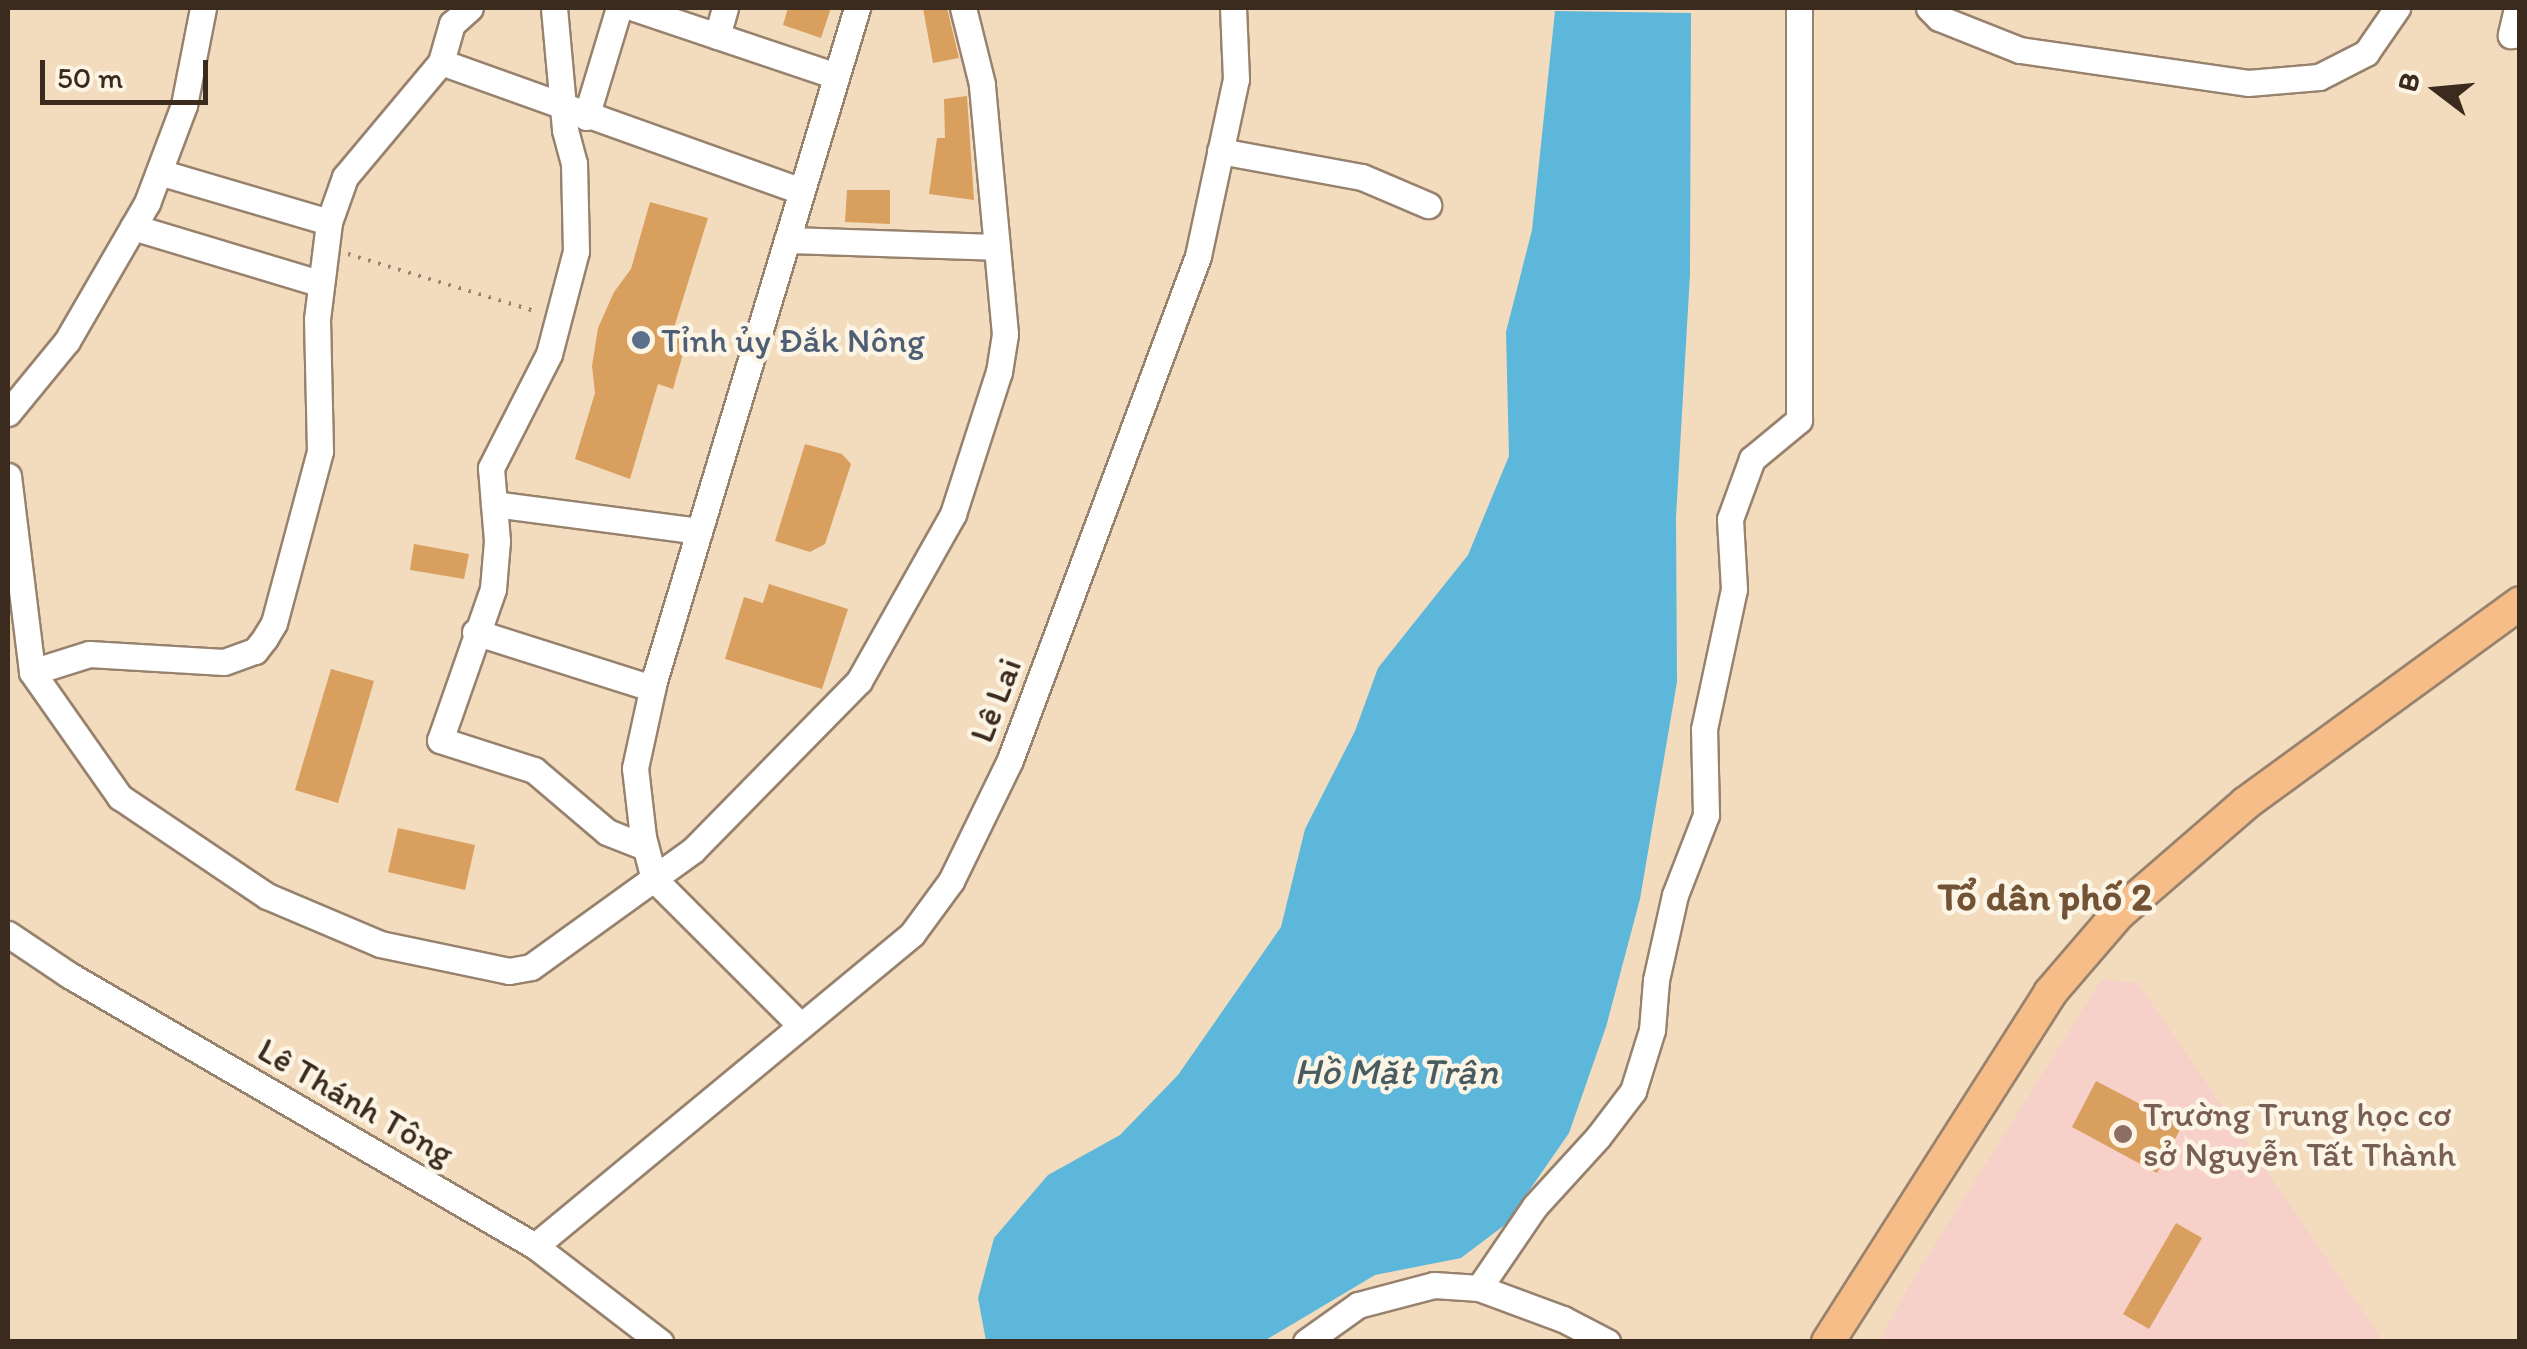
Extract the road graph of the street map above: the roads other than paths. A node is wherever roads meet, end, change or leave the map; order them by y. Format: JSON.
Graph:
{"nodes":[{"id":1,"x":202,"y":8,"type":"edge"},
{"id":2,"x":470,"y":8,"type":"edge"},
{"id":3,"x":554,"y":8,"type":"edge"},
{"id":4,"x":619,"y":8,"type":"edge"},
{"id":5,"x":634,"y":8,"type":"edge"},
{"id":6,"x":725,"y":8,"type":"edge"},
{"id":7,"x":857,"y":8,"type":"edge"},
{"id":8,"x":963,"y":8,"type":"edge"},
{"id":9,"x":1233,"y":8,"type":"edge"},
{"id":10,"x":1798,"y":8,"type":"edge"},
{"id":11,"x":1928,"y":8,"type":"edge"},
{"id":12,"x":2397,"y":8,"type":"edge"},
{"id":13,"x":2517,"y":8,"type":"edge"},
{"id":14,"x":2520,"y":34,"type":"edge"},
{"id":15,"x":717,"y":36,"type":"junction"},
{"id":16,"x":440,"y":62,"type":"junction"},
{"id":17,"x":836,"y":76,"type":"junction"},
{"id":18,"x":575,"y":113,"type":"junction"},
{"id":19,"x":1220,"y":151,"type":"junction"},
{"id":20,"x":159,"y":172,"type":"junction"},
{"id":21,"x":802,"y":191,"type":"junction"},
{"id":22,"x":1428,"y":205,"type":"dead end"},
{"id":23,"x":133,"y":227,"type":"junction"},
{"id":24,"x":326,"y":234,"type":"junction"},
{"id":25,"x":787,"y":240,"type":"junction"},
{"id":26,"x":998,"y":247,"type":"junction"},
{"id":27,"x":319,"y":283,"type":"junction"},
{"id":28,"x":8,"y":413,"type":"edge"},
{"id":29,"x":8,"y":476,"type":"edge"},
{"id":30,"x":494,"y":504,"type":"junction"},
{"id":31,"x":699,"y":531,"type":"junction"},
{"id":32,"x":2520,"y":603,"type":"edge"},
{"id":33,"x":475,"y":632,"type":"junction"},
{"id":34,"x":32,"y":672,"type":"junction"},
{"id":35,"x":652,"y":688,"type":"junction"},
{"id":36,"x":645,"y":846,"type":"junction"},
{"id":37,"x":654,"y":879,"type":"junction"},
{"id":38,"x":8,"y":934,"type":"edge"},
{"id":39,"x":802,"y":1026,"type":"junction"},
{"id":40,"x":535,"y":1246,"type":"junction"},
{"id":41,"x":1479,"y":1288,"type":"junction"},
{"id":42,"x":660,"y":1342,"type":"edge"},
{"id":43,"x":1306,"y":1342,"type":"edge"},
{"id":44,"x":1606,"y":1342,"type":"edge"},
{"id":45,"x":1828,"y":1342,"type":"edge"}],
"edges":[{"from":1,"to":20,"type":"street"},
{"from":2,"to":16,"type":"street"},
{"from":3,"to":18,"type":"street"},
{"from":4,"to":18,"type":"street"},
{"from":5,"to":15,"type":"street"},
{"from":6,"to":15,"type":"street"},
{"from":7,"to":17,"type":"street"},
{"from":8,"to":26,"type":"street"},
{"from":9,"to":19,"type":"street","name":"Lê Lai"},
{"from":10,"to":41,"type":"street"},
{"from":11,"to":12,"type":"street"},
{"from":13,"to":14,"type":"street"},
{"from":15,"to":17,"type":"street"},
{"from":16,"to":18,"type":"street"},
{"from":16,"to":24,"type":"street"},
{"from":17,"to":21,"type":"street"},
{"from":18,"to":21,"type":"street"},
{"from":18,"to":30,"type":"street"},
{"from":19,"to":22,"type":"street"},
{"from":19,"to":39,"type":"street","name":"Lê Lai"},
{"from":20,"to":23,"type":"street"},
{"from":20,"to":24,"type":"street"},
{"from":21,"to":25,"type":"street"},
{"from":23,"to":27,"type":"street"},
{"from":23,"to":28,"type":"street"},
{"from":24,"to":27,"type":"street"},
{"from":25,"to":26,"type":"street"},
{"from":25,"to":31,"type":"street"},
{"from":26,"to":37,"type":"street"},
{"from":27,"to":34,"type":"street"},
{"from":29,"to":34,"type":"street"},
{"from":30,"to":31,"type":"street"},
{"from":30,"to":33,"type":"street"},
{"from":31,"to":35,"type":"street"},
{"from":32,"to":45,"type":"main road"},
{"from":33,"to":35,"type":"street"},
{"from":33,"to":36,"type":"street"},
{"from":34,"to":37,"type":"street"},
{"from":35,"to":36,"type":"street"},
{"from":36,"to":37,"type":"street"},
{"from":37,"to":39,"type":"street"},
{"from":38,"to":40,"type":"street","name":"Lê Thánh Tông"},
{"from":39,"to":40,"type":"street","name":"Lê Lai"},
{"from":40,"to":42,"type":"street","name":"Lê Thánh Tông"},
{"from":41,"to":43,"type":"street"},
{"from":41,"to":44,"type":"street"}]}
